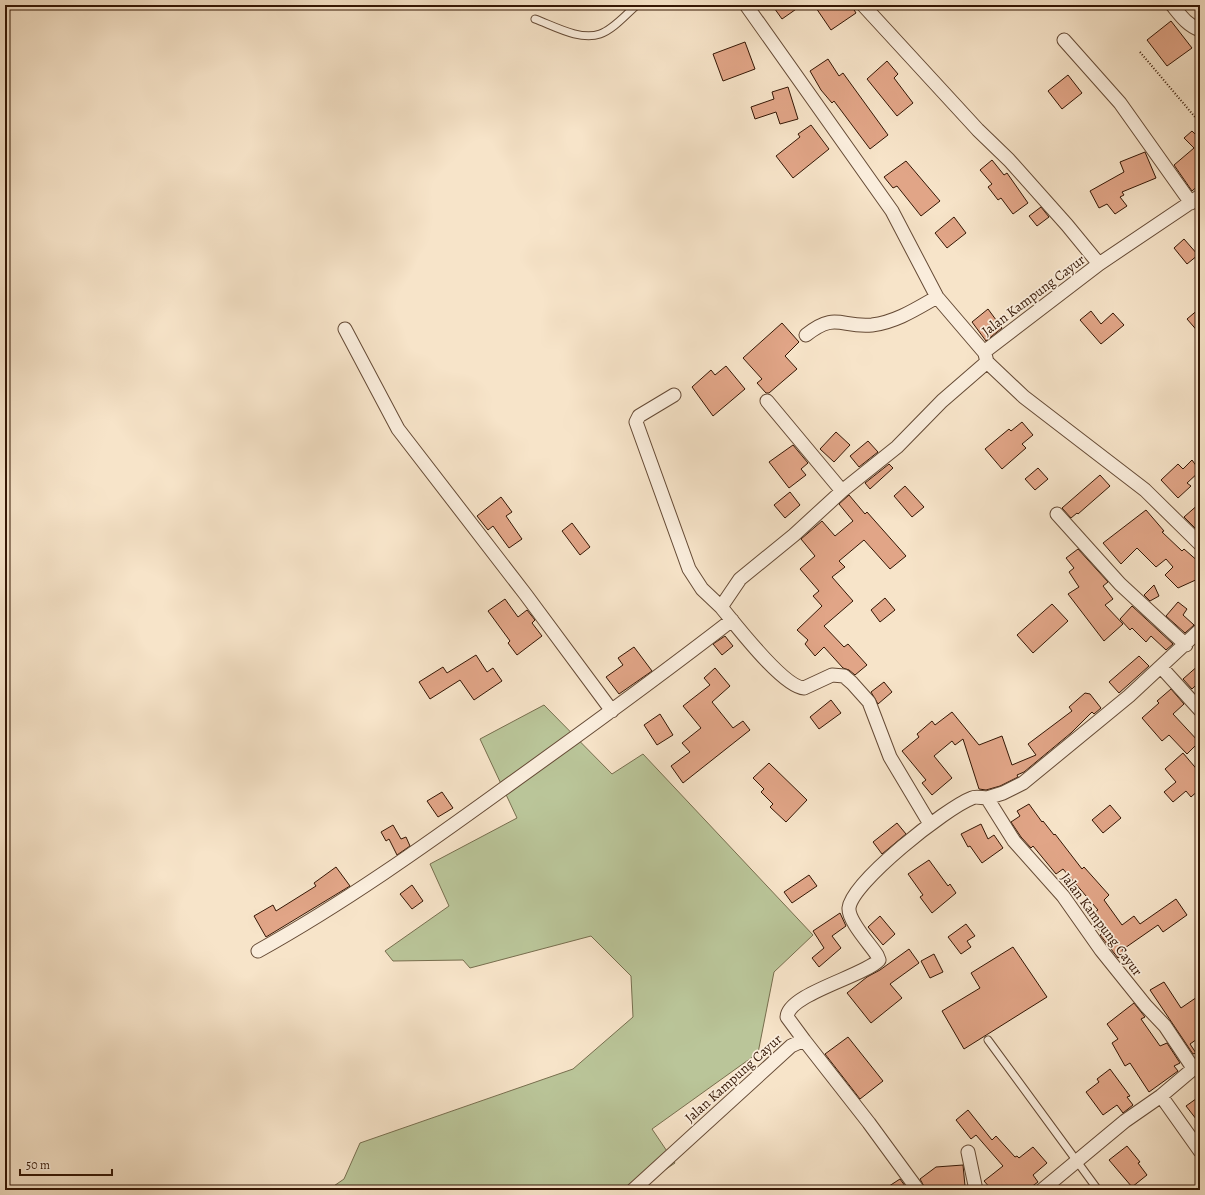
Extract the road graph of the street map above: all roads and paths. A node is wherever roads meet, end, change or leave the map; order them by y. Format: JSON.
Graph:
{"nodes":[{"id":1,"x":637,"y":5,"type":"edge"},
{"id":2,"x":746,"y":5,"type":"edge"},
{"id":3,"x":863,"y":5,"type":"edge"},
{"id":4,"x":1172,"y":5,"type":"edge"},
{"id":5,"x":535,"y":19,"type":"dead end"},
{"id":6,"x":1200,"y":30,"type":"edge"},
{"id":7,"x":1064,"y":40,"type":"dead end"},
{"id":8,"x":1140,"y":52,"type":"dead end"},
{"id":9,"x":1200,"y":123,"type":"edge"},
{"id":10,"x":1195,"y":200,"type":"edge"},
{"id":11,"x":1099,"y":264,"type":"junction"},
{"id":12,"x":936,"y":297,"type":"junction"},
{"id":13,"x":345,"y":329,"type":"dead end"},
{"id":14,"x":806,"y":335,"type":"dead end"},
{"id":15,"x":985,"y":357,"type":"junction"},
{"id":16,"x":674,"y":396,"type":"dead end"},
{"id":17,"x":767,"y":401,"type":"dead end"},
{"id":18,"x":842,"y":491,"type":"junction"},
{"id":19,"x":1057,"y":514,"type":"dead end"},
{"id":20,"x":1200,"y":544,"type":"edge"},
{"id":21,"x":721,"y":607,"type":"junction"},
{"id":22,"x":732,"y":620,"type":"junction"},
{"id":23,"x":1200,"y":630,"type":"edge"},
{"id":24,"x":1186,"y":645,"type":"junction"},
{"id":25,"x":1161,"y":667,"type":"junction"},
{"id":26,"x":1200,"y":710,"type":"edge"},
{"id":27,"x":612,"y":711,"type":"junction"},
{"id":28,"x":986,"y":798,"type":"junction"},
{"id":29,"x":930,"y":824,"type":"junction"},
{"id":30,"x":258,"y":951,"type":"dead end"},
{"id":31,"x":804,"y":1040,"type":"junction"},
{"id":32,"x":988,"y":1040,"type":"dead end"},
{"id":33,"x":1197,"y":1065,"type":"edge"},
{"id":34,"x":1161,"y":1096,"type":"junction"},
{"id":35,"x":1200,"y":1151,"type":"edge"},
{"id":36,"x":968,"y":1152,"type":"dead end"},
{"id":37,"x":1076,"y":1162,"type":"junction"},
{"id":38,"x":633,"y":1190,"type":"edge"},
{"id":39,"x":918,"y":1190,"type":"edge"},
{"id":40,"x":976,"y":1190,"type":"edge"},
{"id":41,"x":1042,"y":1190,"type":"edge"},
{"id":42,"x":1098,"y":1190,"type":"edge"}],
"edges":[{"from":1,"to":5,"type":"lane"},
{"from":2,"to":12,"type":"street","name":"Jalan Kampung Cayur"},
{"from":3,"to":11,"type":"street","name":"Jalan Kampung Cayur"},
{"from":4,"to":6,"type":"street"},
{"from":7,"to":10,"type":"street"},
{"from":8,"to":9,"type":"path"},
{"from":10,"to":11,"type":"street","name":"Jalan Kampung Cayur"},
{"from":11,"to":15,"type":"street","name":"Jalan Kampung Cayur"},
{"from":12,"to":14,"type":"street"},
{"from":12,"to":15,"type":"street","name":"Jalan Kampung Cayur"},
{"from":13,"to":27,"type":"street"},
{"from":15,"to":18,"type":"street"},
{"from":15,"to":20,"type":"street"},
{"from":16,"to":21,"type":"street"},
{"from":17,"to":18,"type":"street"},
{"from":18,"to":21,"type":"street"},
{"from":19,"to":24,"type":"street"},
{"from":21,"to":22,"type":"street"},
{"from":22,"to":27,"type":"street"},
{"from":22,"to":29,"type":"street"},
{"from":23,"to":24,"type":"street","name":"Jalan Kampung Cayur"},
{"from":24,"to":25,"type":"street","name":"Jalan Kampung Cayur"},
{"from":25,"to":26,"type":"street"},
{"from":25,"to":28,"type":"street","name":"Jalan Kampung Cayur"},
{"from":27,"to":30,"type":"street"},
{"from":28,"to":29,"type":"street","name":"Jalan Kampung Cayur"},
{"from":28,"to":33,"type":"street","name":"Jalan Kampung Cayur"},
{"from":29,"to":31,"type":"street","name":"Jalan Kampung Cayur"},
{"from":31,"to":38,"type":"street","name":"Jalan Kampung Cayur"},
{"from":31,"to":39,"type":"street"},
{"from":32,"to":37,"type":"lane"},
{"from":33,"to":34,"type":"street","name":"Jalan Kampung Cayur"},
{"from":34,"to":35,"type":"street"},
{"from":34,"to":37,"type":"street","name":"Jalan Kampung Cayur"},
{"from":36,"to":40,"type":"street"},
{"from":37,"to":41,"type":"street","name":"Jalan Kampung Cayur"},
{"from":37,"to":42,"type":"lane"}]}
